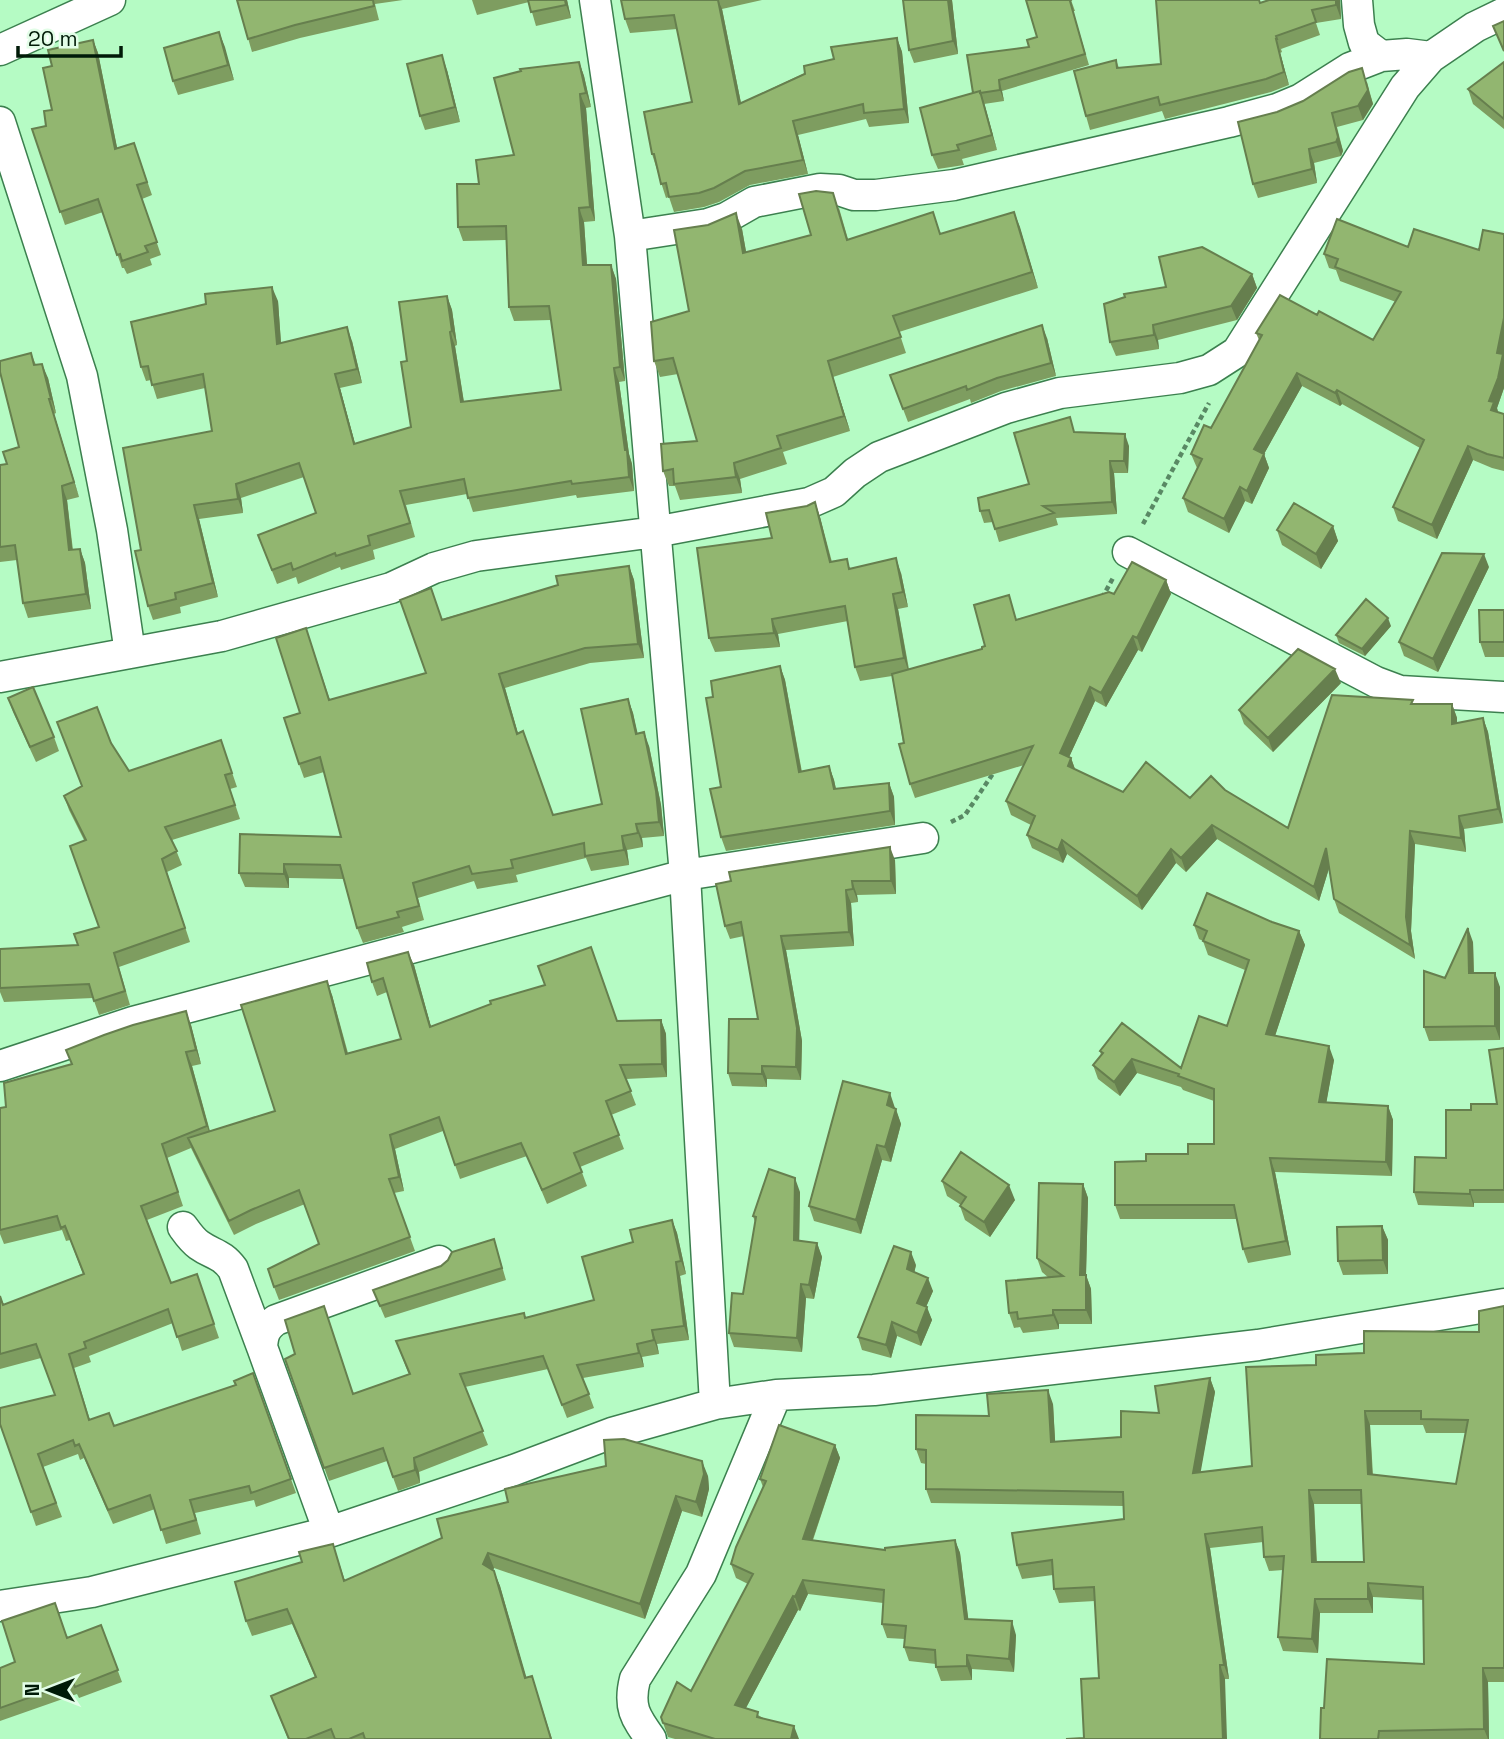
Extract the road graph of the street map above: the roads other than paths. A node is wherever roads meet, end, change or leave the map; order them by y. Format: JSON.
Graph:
{"nodes":[{"id":1,"x":110,"y":0,"type":"edge"},
{"id":2,"x":595,"y":0,"type":"edge"},
{"id":3,"x":1357,"y":0,"type":"edge"},
{"id":4,"x":1504,"y":13,"type":"edge"},
{"id":5,"x":0,"y":50,"type":"edge"},
{"id":6,"x":1381,"y":56,"type":"junction"},
{"id":7,"x":1431,"y":57,"type":"junction"},
{"id":8,"x":0,"y":122,"type":"edge"},
{"id":9,"x":630,"y":236,"type":"junction"},
{"id":10,"x":655,"y":531,"type":"junction"},
{"id":11,"x":1128,"y":552,"type":"road end"},
{"id":12,"x":130,"y":653,"type":"junction"},
{"id":13,"x":0,"y":677,"type":"edge"},
{"id":14,"x":1504,"y":698,"type":"edge"},
{"id":15,"x":923,"y":838,"type":"road end"},
{"id":16,"x":685,"y":874,"type":"junction"},
{"id":17,"x":0,"y":1066,"type":"edge"},
{"id":18,"x":183,"y":1227,"type":"dead end"},
{"id":19,"x":439,"y":1261,"type":"dead end"},
{"id":20,"x":1504,"y":1304,"type":"edge"},
{"id":21,"x":262,"y":1346,"type":"junction"},
{"id":22,"x":776,"y":1395,"type":"junction"},
{"id":23,"x":715,"y":1404,"type":"junction"},
{"id":24,"x":329,"y":1532,"type":"junction"},
{"id":25,"x":0,"y":1606,"type":"edge"},
{"id":26,"x":651,"y":1739,"type":"edge"}],
"edges":[{"from":1,"to":5,"type":"street"},
{"from":2,"to":9,"type":"street"},
{"from":3,"to":6,"type":"street"},
{"from":4,"to":7,"type":"street"},
{"from":6,"to":7,"type":"street"},
{"from":6,"to":9,"type":"street"},
{"from":7,"to":10,"type":"street"},
{"from":8,"to":12,"type":"street"},
{"from":9,"to":10,"type":"street"},
{"from":10,"to":12,"type":"street"},
{"from":10,"to":16,"type":"street"},
{"from":11,"to":14,"type":"street"},
{"from":12,"to":13,"type":"street"},
{"from":15,"to":16,"type":"street"},
{"from":16,"to":17,"type":"street"},
{"from":16,"to":23,"type":"street"},
{"from":18,"to":21,"type":"street"},
{"from":19,"to":21,"type":"street"},
{"from":20,"to":22,"type":"street"},
{"from":21,"to":24,"type":"street"},
{"from":22,"to":23,"type":"street"},
{"from":22,"to":26,"type":"street"},
{"from":23,"to":24,"type":"street"},
{"from":24,"to":25,"type":"street"}]}
